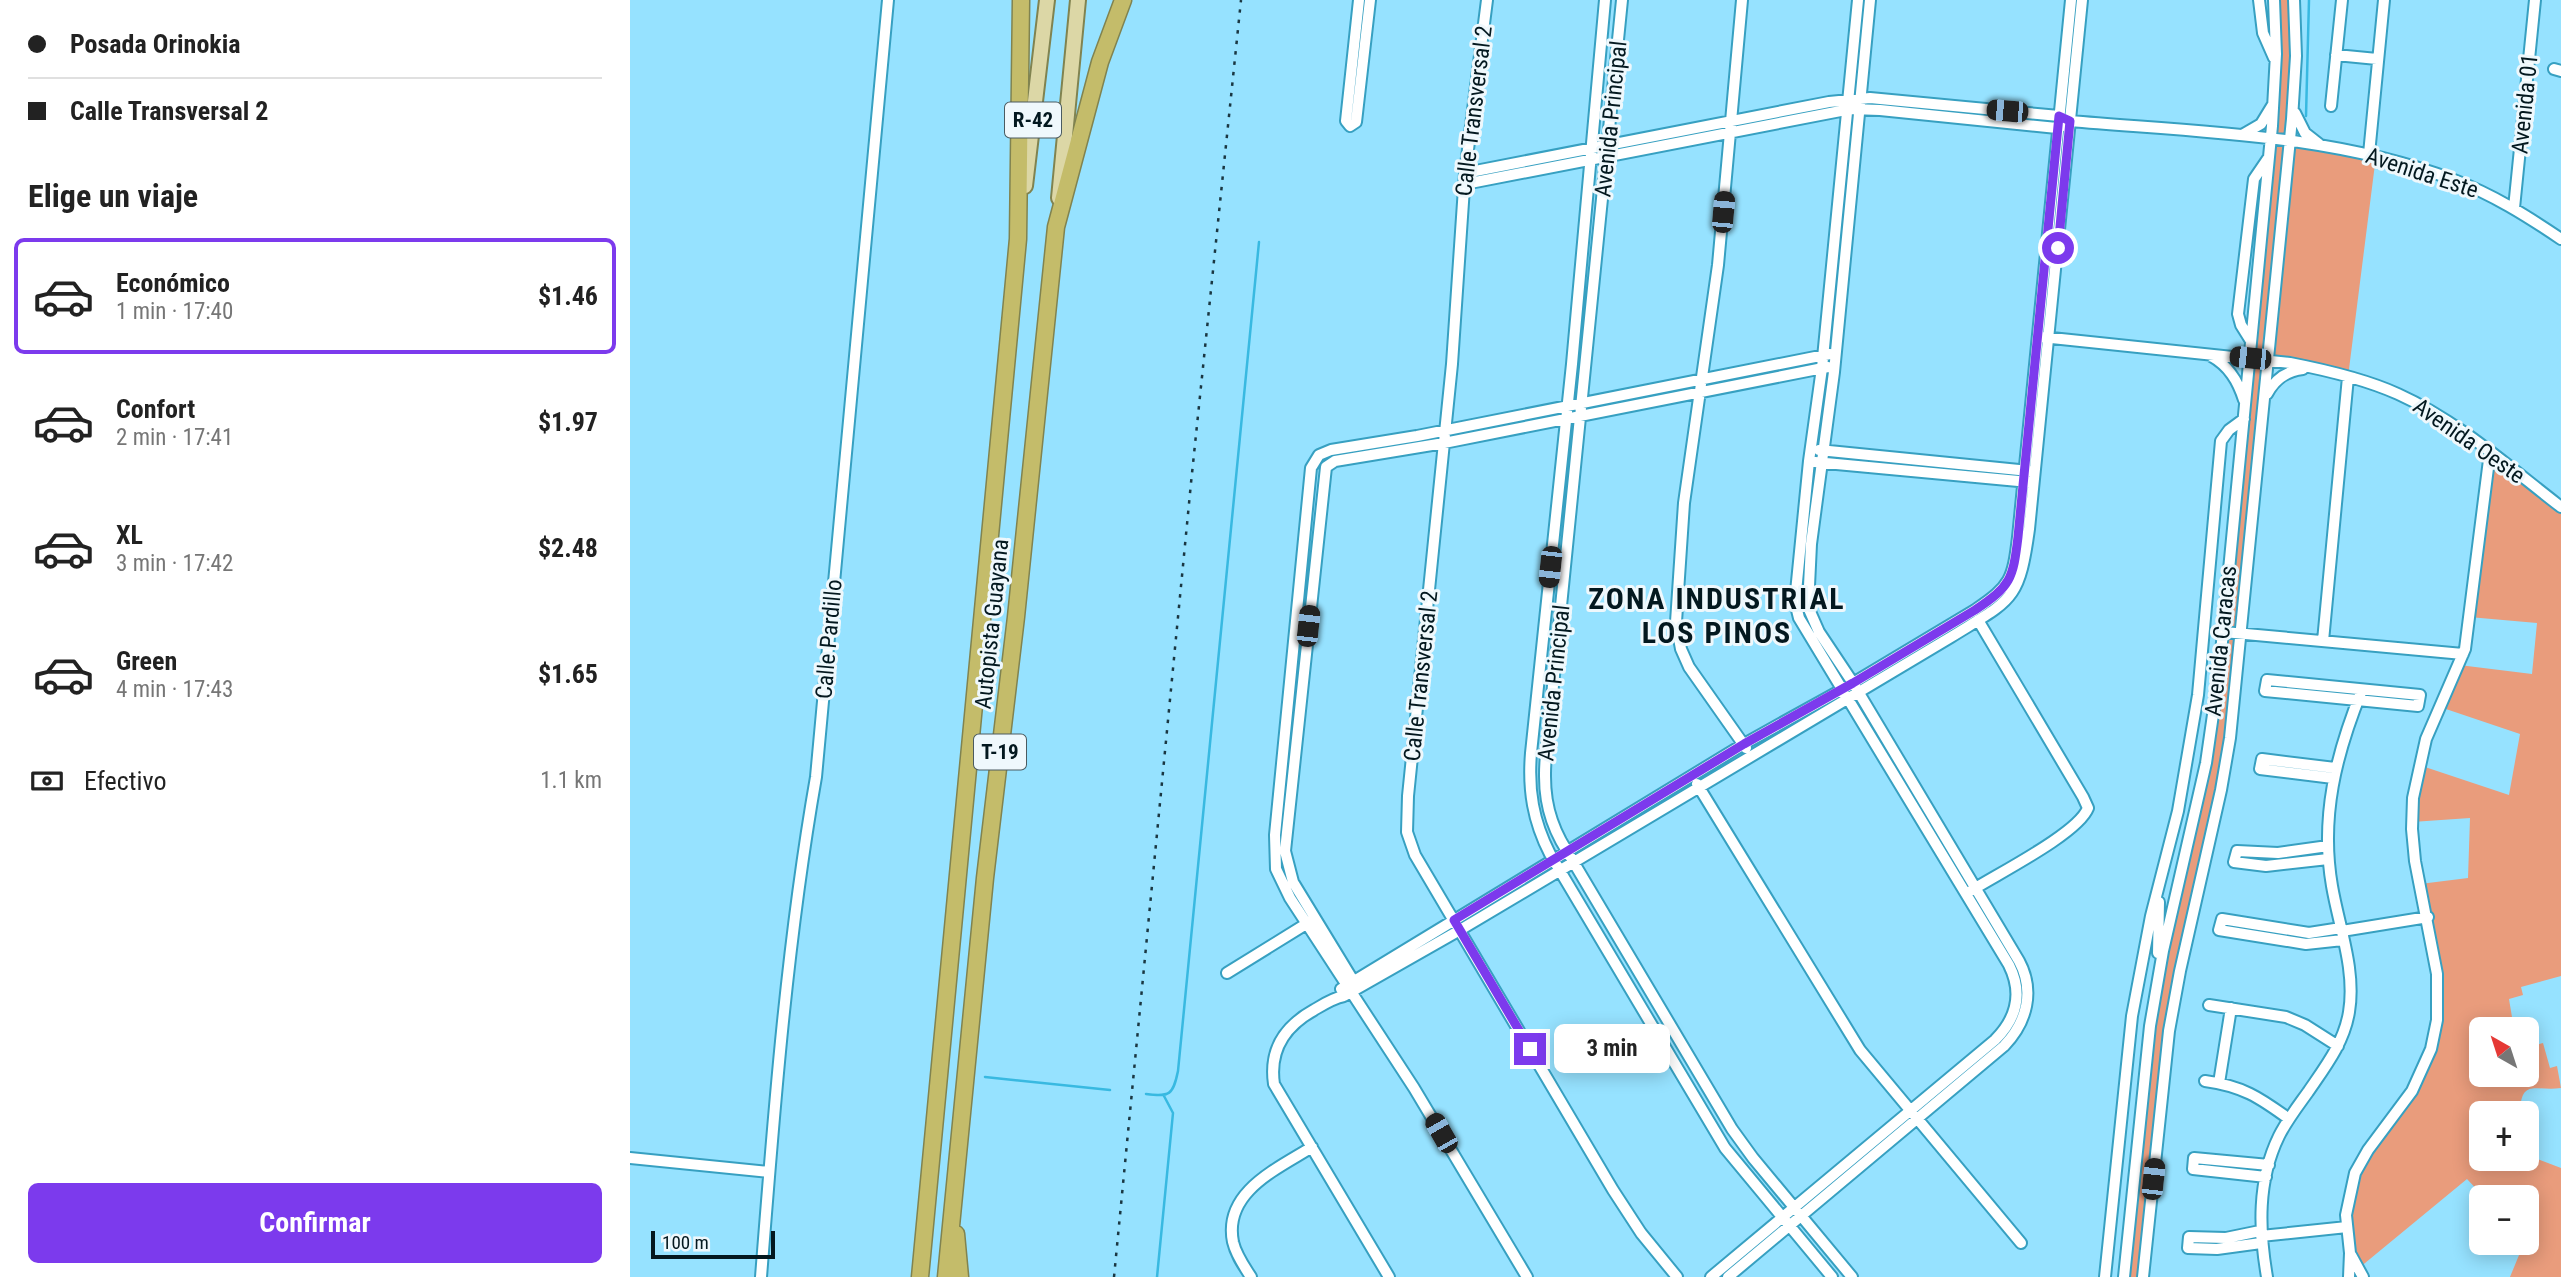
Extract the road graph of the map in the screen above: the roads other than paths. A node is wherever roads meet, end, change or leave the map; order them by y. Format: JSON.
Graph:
{"nodes":[{"id":1,"x":888,"y":0,"type":"edge"},
{"id":2,"x":1021,"y":0,"type":"edge"},
{"id":3,"x":1047,"y":0,"type":"edge"},
{"id":4,"x":1078,"y":0,"type":"edge"},
{"id":5,"x":1122,"y":0,"type":"edge"},
{"id":6,"x":1359,"y":0,"type":"edge"},
{"id":7,"x":1370,"y":0,"type":"edge"},
{"id":8,"x":1487,"y":0,"type":"edge"},
{"id":9,"x":1605,"y":0,"type":"edge"},
{"id":10,"x":1622,"y":0,"type":"edge"},
{"id":11,"x":1742,"y":0,"type":"edge"},
{"id":12,"x":1858,"y":0,"type":"edge"},
{"id":13,"x":1870,"y":0,"type":"edge"},
{"id":14,"x":2071,"y":0,"type":"edge"},
{"id":15,"x":2082,"y":0,"type":"edge"},
{"id":16,"x":2259,"y":0,"type":"edge"},
{"id":17,"x":2274,"y":0,"type":"edge"},
{"id":18,"x":2294,"y":0,"type":"edge"},
{"id":19,"x":2342,"y":0,"type":"edge"},
{"id":20,"x":2384,"y":0,"type":"edge"},
{"id":21,"x":2534,"y":2,"type":"edge"},
{"id":22,"x":2336,"y":55,"type":"junction"},
{"id":23,"x":2378,"y":59,"type":"junction"},
{"id":24,"x":2276,"y":62,"type":"junction"},
{"id":25,"x":1854,"y":104,"type":"junction"},
{"id":26,"x":2273,"y":104,"type":"junction"},
{"id":27,"x":2293,"y":105,"type":"junction"},
{"id":28,"x":2331,"y":106,"type":"dead end"},
{"id":29,"x":1730,"y":121,"type":"junction"},
{"id":30,"x":2070,"y":121,"type":"junction"},
{"id":31,"x":2058,"y":122,"type":"junction"},
{"id":32,"x":1730,"y":133,"type":"junction"},
{"id":33,"x":2239,"y":136,"type":"junction"},
{"id":34,"x":2271,"y":139,"type":"junction"},
{"id":35,"x":2290,"y":141,"type":"junction"},
{"id":36,"x":1609,"y":144,"type":"junction"},
{"id":37,"x":2321,"y":145,"type":"junction"},
{"id":38,"x":1593,"y":147,"type":"junction"},
{"id":39,"x":2369,"y":154,"type":"junction"},
{"id":40,"x":1607,"y":157,"type":"junction"},
{"id":41,"x":1536,"y":158,"type":"junction"},
{"id":42,"x":1591,"y":160,"type":"junction"},
{"id":43,"x":1536,"y":171,"type":"junction"},
{"id":44,"x":1465,"y":178,"type":"junction"},
{"id":45,"x":2514,"y":208,"type":"junction"},
{"id":46,"x":1056,"y":227,"type":"junction"},
{"id":47,"x":1018,"y":239,"type":"junction"},
{"id":48,"x":2561,"y":239,"type":"edge"},
{"id":49,"x":2037,"y":337,"type":"junction"},
{"id":50,"x":2049,"y":338,"type":"junction"},
{"id":51,"x":1836,"y":353,"type":"junction"},
{"id":52,"x":2209,"y":354,"type":"junction"},
{"id":53,"x":1823,"y":355,"type":"junction"},
{"id":54,"x":2250,"y":358,"type":"junction"},
{"id":55,"x":2269,"y":360,"type":"junction"},
{"id":56,"x":1835,"y":365,"type":"junction"},
{"id":57,"x":2311,"y":367,"type":"junction"},
{"id":58,"x":1822,"y":368,"type":"junction"},
{"id":59,"x":2348,"y":377,"type":"junction"},
{"id":60,"x":1701,"y":379,"type":"junction"},
{"id":61,"x":1700,"y":392,"type":"junction"},
{"id":62,"x":2265,"y":396,"type":"junction"},
{"id":63,"x":1583,"y":403,"type":"junction"},
{"id":64,"x":1567,"y":406,"type":"junction"},
{"id":65,"x":2246,"y":406,"type":"junction"},
{"id":66,"x":1581,"y":416,"type":"junction"},
{"id":67,"x":1566,"y":419,"type":"junction"},
{"id":68,"x":2244,"y":419,"type":"junction"},
{"id":69,"x":1446,"y":430,"type":"junction"},
{"id":70,"x":1444,"y":443,"type":"junction"},
{"id":71,"x":2490,"y":452,"type":"junction"},
{"id":72,"x":1819,"y":454,"type":"junction"},
{"id":73,"x":1319,"y":455,"type":"junction"},
{"id":74,"x":1326,"y":467,"type":"junction"},
{"id":75,"x":2029,"y":476,"type":"junction"},
{"id":76,"x":2561,"y":507,"type":"edge"},
{"id":77,"x":1305,"y":515,"type":"junction"},
{"id":78,"x":1319,"y":516,"type":"junction"},
{"id":79,"x":2008,"y":591,"type":"junction"},
{"id":80,"x":1803,"y":612,"type":"junction"},
{"id":81,"x":1979,"y":620,"type":"junction"},
{"id":82,"x":2224,"y":632,"type":"junction"},
{"id":83,"x":2242,"y":633,"type":"junction"},
{"id":84,"x":2323,"y":641,"type":"junction"},
{"id":85,"x":2463,"y":654,"type":"junction"},
{"id":86,"x":1911,"y":655,"type":"junction"},
{"id":87,"x":1851,"y":690,"type":"junction"},
{"id":88,"x":2360,"y":695,"type":"junction"},
{"id":89,"x":1287,"y":698,"type":"junction"},
{"id":90,"x":1300,"y":698,"type":"junction"},
{"id":91,"x":1744,"y":744,"type":"junction"},
{"id":92,"x":1750,"y":757,"type":"junction"},
{"id":93,"x":2206,"y":763,"type":"junction"},
{"id":94,"x":2334,"y":773,"type":"junction"},
{"id":95,"x":1691,"y":776,"type":"junction"},
{"id":96,"x":1545,"y":781,"type":"junction"},
{"id":97,"x":1530,"y":782,"type":"junction"},
{"id":98,"x":1285,"y":787,"type":"junction"},
{"id":99,"x":1699,"y":787,"type":"junction"},
{"id":100,"x":1530,"y":799,"type":"junction"},
{"id":101,"x":1546,"y":799,"type":"junction"},
{"id":102,"x":2178,"y":811,"type":"junction"},
{"id":103,"x":2328,"y":846,"type":"junction"},
{"id":104,"x":1567,"y":851,"type":"junction"},
{"id":105,"x":1553,"y":859,"type":"junction"},
{"id":106,"x":2328,"y":859,"type":"junction"},
{"id":107,"x":1574,"y":862,"type":"junction"},
{"id":108,"x":1560,"y":870,"type":"junction"},
{"id":109,"x":1971,"y":891,"type":"junction"},
{"id":110,"x":2158,"y":893,"type":"junction"},
{"id":111,"x":2428,"y":917,"type":"junction"},
{"id":112,"x":1310,"y":922,"type":"junction"},
{"id":113,"x":1457,"y":925,"type":"junction"},
{"id":114,"x":2342,"y":933,"type":"junction"},
{"id":115,"x":1227,"y":973,"type":"dead end"},
{"id":116,"x":2158,"y":985,"type":"junction"},
{"id":117,"x":1353,"y":989,"type":"junction"},
{"id":118,"x":2209,"y":1005,"type":"dead end"},
{"id":119,"x":2231,"y":1008,"type":"junction"},
{"id":120,"x":2338,"y":1046,"type":"junction"},
{"id":121,"x":2205,"y":1081,"type":"dead end"},
{"id":122,"x":2219,"y":1083,"type":"junction"},
{"id":123,"x":1707,"y":1087,"type":"junction"},
{"id":124,"x":1694,"y":1095,"type":"junction"},
{"id":125,"x":1914,"y":1116,"type":"junction"},
{"id":126,"x":2289,"y":1119,"type":"junction"},
{"id":127,"x":1727,"y":1121,"type":"junction"},
{"id":128,"x":1714,"y":1129,"type":"junction"},
{"id":129,"x":1312,"y":1147,"type":"junction"},
{"id":130,"x":630,"y":1158,"type":"edge"},
{"id":131,"x":2269,"y":1165,"type":"junction"},
{"id":132,"x":769,"y":1172,"type":"junction"},
{"id":133,"x":2266,"y":1177,"type":"junction"},
{"id":134,"x":953,"y":1204,"type":"junction"},
{"id":135,"x":1798,"y":1212,"type":"junction"},
{"id":136,"x":1786,"y":1222,"type":"junction"},
{"id":137,"x":2347,"y":1227,"type":"junction"},
{"id":138,"x":2261,"y":1236,"type":"junction"},
{"id":139,"x":2021,"y":1243,"type":"dead end"},
{"id":140,"x":2350,"y":1253,"type":"junction"},
{"id":141,"x":761,"y":1277,"type":"edge"},
{"id":142,"x":920,"y":1277,"type":"edge"},
{"id":143,"x":946,"y":1277,"type":"edge"},
{"id":144,"x":960,"y":1277,"type":"edge"},
{"id":145,"x":1251,"y":1277,"type":"edge"},
{"id":146,"x":1389,"y":1277,"type":"edge"},
{"id":147,"x":1527,"y":1277,"type":"edge"},
{"id":148,"x":1677,"y":1277,"type":"edge"},
{"id":149,"x":1710,"y":1277,"type":"edge"},
{"id":150,"x":1728,"y":1277,"type":"edge"},
{"id":151,"x":1832,"y":1277,"type":"edge"},
{"id":152,"x":1852,"y":1277,"type":"edge"},
{"id":153,"x":2105,"y":1277,"type":"edge"},
{"id":154,"x":2124,"y":1277,"type":"edge"},
{"id":155,"x":2143,"y":1277,"type":"edge"},
{"id":156,"x":2267,"y":1277,"type":"edge"},
{"id":157,"x":2349,"y":1277,"type":"edge"},
{"id":158,"x":2363,"y":1277,"type":"edge"}],
"edges":[{"from":1,"to":132,"type":"street","name":"Calle Pardillo"},
{"from":2,"to":47,"type":"highway","name":"Autopista Guayana"},
{"from":3,"to":47,"type":"main road","number":"R-42"},
{"from":4,"to":46,"type":"main road","number":"R-42"},
{"from":5,"to":46,"type":"highway","name":"Autopista Guayana"},
{"from":6,"to":7,"type":"street"},
{"from":8,"to":44,"type":"street","name":"Calle Transversal 2"},
{"from":9,"to":38,"type":"street","name":"Avenida Principal"},
{"from":10,"to":36,"type":"street","name":"Avenida Principal"},
{"from":11,"to":29,"type":"street"},
{"from":12,"to":25,"type":"street"},
{"from":13,"to":25,"type":"street"},
{"from":14,"to":31,"type":"street"},
{"from":15,"to":30,"type":"street"},
{"from":16,"to":24,"type":"street"},
{"from":17,"to":24,"type":"street","name":"Avenida Caracas"},
{"from":18,"to":27,"type":"street","name":"Avenida Caracas"},
{"from":19,"to":22,"type":"street"},
{"from":20,"to":23,"type":"street"},
{"from":21,"to":45,"type":"street","name":"Avenida 01"},
{"from":22,"to":23,"type":"street"},
{"from":22,"to":28,"type":"street"},
{"from":23,"to":39,"type":"street"},
{"from":24,"to":26,"type":"street","name":"Avenida Caracas"},
{"from":25,"to":29,"type":"street"},
{"from":25,"to":31,"type":"street"},
{"from":25,"to":32,"type":"street"},
{"from":25,"to":51,"type":"street"},
{"from":25,"to":53,"type":"street"},
{"from":26,"to":33,"type":"street"},
{"from":26,"to":34,"type":"street","name":"Avenida Caracas"},
{"from":27,"to":35,"type":"street","name":"Avenida Caracas"},
{"from":27,"to":37,"type":"street"},
{"from":29,"to":32,"type":"street"},
{"from":29,"to":36,"type":"street"},
{"from":30,"to":31,"type":"street"},
{"from":30,"to":33,"type":"street","name":"Avenida Este"},
{"from":30,"to":50,"type":"street"},
{"from":31,"to":49,"type":"street"},
{"from":32,"to":40,"type":"street"},
{"from":32,"to":60,"type":"street"},
{"from":33,"to":34,"type":"street","name":"Avenida Este"},
{"from":34,"to":35,"type":"street","name":"Avenida Este"},
{"from":34,"to":54,"type":"street","name":"Avenida Caracas"},
{"from":35,"to":37,"type":"street","name":"Avenida Este"},
{"from":35,"to":55,"type":"street","name":"Avenida Caracas"},
{"from":36,"to":38,"type":"street"},
{"from":36,"to":40,"type":"street","name":"Avenida Principal"},
{"from":37,"to":39,"type":"street","name":"Avenida Este"},
{"from":38,"to":41,"type":"street"},
{"from":38,"to":42,"type":"street","name":"Avenida Principal"},
{"from":39,"to":45,"type":"street","name":"Avenida Este"},
{"from":40,"to":42,"type":"street"},
{"from":40,"to":63,"type":"street","name":"Avenida Principal"},
{"from":41,"to":43,"type":"street"},
{"from":41,"to":44,"type":"street"},
{"from":42,"to":43,"type":"street"},
{"from":42,"to":64,"type":"street","name":"Avenida Principal"},
{"from":43,"to":44,"type":"street"},
{"from":44,"to":69,"type":"street","name":"Calle Transversal 2"},
{"from":45,"to":48,"type":"street","name":"Avenida Este"},
{"from":46,"to":134,"type":"highway","name":"Autopista Guayana","number":"T-19"},
{"from":47,"to":142,"type":"highway","name":"Autopista Guayana","number":"T-19"},
{"from":49,"to":50,"type":"street","name":"Avenida Oeste"},
{"from":49,"to":75,"type":"street"},
{"from":50,"to":52,"type":"street","name":"Avenida Oeste"},
{"from":50,"to":75,"type":"street"},
{"from":51,"to":53,"type":"street"},
{"from":51,"to":56,"type":"street"},
{"from":52,"to":54,"type":"street","name":"Avenida Oeste"},
{"from":52,"to":65,"type":"street"},
{"from":53,"to":58,"type":"street"},
{"from":53,"to":60,"type":"street"},
{"from":54,"to":55,"type":"street","name":"Avenida Oeste"},
{"from":54,"to":65,"type":"street","name":"Avenida Caracas"},
{"from":55,"to":57,"type":"street","name":"Avenida Oeste"},
{"from":55,"to":62,"type":"street","name":"Avenida Caracas"},
{"from":56,"to":58,"type":"street"},
{"from":56,"to":72,"type":"street"},
{"from":57,"to":59,"type":"street","name":"Avenida Oeste"},
{"from":57,"to":62,"type":"street"},
{"from":58,"to":61,"type":"street"},
{"from":58,"to":72,"type":"street"},
{"from":59,"to":71,"type":"street","name":"Avenida Oeste"},
{"from":59,"to":84,"type":"street"},
{"from":60,"to":61,"type":"street"},
{"from":60,"to":63,"type":"street"},
{"from":61,"to":66,"type":"street"},
{"from":61,"to":91,"type":"street"},
{"from":62,"to":83,"type":"street","name":"Avenida Caracas"},
{"from":63,"to":64,"type":"street"},
{"from":63,"to":66,"type":"street","name":"Avenida Principal"},
{"from":64,"to":67,"type":"street","name":"Avenida Principal"},
{"from":64,"to":69,"type":"street"},
{"from":65,"to":68,"type":"street","name":"Avenida Caracas"},
{"from":66,"to":67,"type":"street"},
{"from":66,"to":96,"type":"street","name":"Avenida Principal"},
{"from":67,"to":70,"type":"street"},
{"from":67,"to":97,"type":"street","name":"Avenida Principal"},
{"from":68,"to":82,"type":"street","name":"Avenida Caracas"},
{"from":68,"to":102,"type":"street"},
{"from":69,"to":70,"type":"street","name":"Calle Transversal 2"},
{"from":69,"to":73,"type":"street"},
{"from":70,"to":74,"type":"street"},
{"from":70,"to":113,"type":"street","name":"Calle Transversal 2"},
{"from":71,"to":76,"type":"street","name":"Avenida Oeste"},
{"from":71,"to":85,"type":"street"},
{"from":72,"to":75,"type":"street"},
{"from":72,"to":80,"type":"street"},
{"from":72,"to":80,"type":"street"},
{"from":73,"to":74,"type":"street"},
{"from":73,"to":77,"type":"street"},
{"from":74,"to":78,"type":"street"},
{"from":75,"to":79,"type":"street"},
{"from":77,"to":78,"type":"street"},
{"from":77,"to":89,"type":"street"},
{"from":78,"to":90,"type":"street"},
{"from":79,"to":81,"type":"street"},
{"from":79,"to":86,"type":"street"},
{"from":80,"to":87,"type":"street"},
{"from":81,"to":86,"type":"street"},
{"from":81,"to":109,"type":"street"},
{"from":82,"to":83,"type":"street"},
{"from":82,"to":93,"type":"street","name":"Avenida Caracas"},
{"from":83,"to":84,"type":"street"},
{"from":83,"to":155,"type":"street","name":"Avenida Caracas"},
{"from":84,"to":85,"type":"street"},
{"from":85,"to":111,"type":"street"},
{"from":86,"to":87,"type":"street"},
{"from":87,"to":91,"type":"street"},
{"from":87,"to":92,"type":"street"},
{"from":87,"to":109,"type":"street"},
{"from":88,"to":88,"type":"street"},
{"from":88,"to":94,"type":"street"},
{"from":89,"to":90,"type":"street"},
{"from":89,"to":98,"type":"street"},
{"from":90,"to":98,"type":"street"},
{"from":91,"to":92,"type":"street"},
{"from":91,"to":95,"type":"street"},
{"from":92,"to":99,"type":"street"},
{"from":93,"to":102,"type":"street"},
{"from":93,"to":116,"type":"street","name":"Avenida Caracas"},
{"from":94,"to":94,"type":"street"},
{"from":94,"to":103,"type":"street"},
{"from":95,"to":99,"type":"street"},
{"from":95,"to":104,"type":"street"},
{"from":96,"to":97,"type":"street"},
{"from":96,"to":101,"type":"street","name":"Avenida Principal"},
{"from":97,"to":100,"type":"street","name":"Avenida Principal"},
{"from":98,"to":112,"type":"street"},
{"from":99,"to":107,"type":"street"},
{"from":99,"to":125,"type":"street"},
{"from":100,"to":101,"type":"street"},
{"from":100,"to":105,"type":"street","name":"Avenida Principal"},
{"from":101,"to":104,"type":"street","name":"Avenida Principal"},
{"from":102,"to":110,"type":"street"},
{"from":103,"to":106,"type":"street"},
{"from":103,"to":106,"type":"street"},
{"from":104,"to":105,"type":"street"},
{"from":104,"to":107,"type":"street","name":"Avenida Principal"},
{"from":105,"to":108,"type":"street","name":"Avenida Principal"},
{"from":105,"to":113,"type":"street"},
{"from":106,"to":114,"type":"street"},
{"from":107,"to":108,"type":"street"},
{"from":107,"to":123,"type":"street","name":"Avenida Principal"},
{"from":108,"to":113,"type":"street"},
{"from":108,"to":124,"type":"street","name":"Avenida Principal"},
{"from":109,"to":125,"type":"street"},
{"from":110,"to":116,"type":"street"},
{"from":110,"to":153,"type":"street"},
{"from":111,"to":114,"type":"street"},
{"from":111,"to":137,"type":"street"},
{"from":112,"to":115,"type":"street"},
{"from":112,"to":117,"type":"street"},
{"from":113,"to":117,"type":"street"},
{"from":113,"to":148,"type":"street","name":"Calle Transversal 2"},
{"from":114,"to":114,"type":"street"},
{"from":114,"to":120,"type":"street"},
{"from":116,"to":154,"type":"street","name":"Avenida Caracas"},
{"from":117,"to":129,"type":"street"},
{"from":117,"to":147,"type":"street"},
{"from":118,"to":119,"type":"street"},
{"from":119,"to":120,"type":"street"},
{"from":119,"to":122,"type":"street"},
{"from":120,"to":126,"type":"street"},
{"from":121,"to":122,"type":"street"},
{"from":122,"to":126,"type":"street"},
{"from":123,"to":124,"type":"street"},
{"from":123,"to":127,"type":"street","name":"Avenida Principal"},
{"from":124,"to":128,"type":"street","name":"Avenida Principal"},
{"from":125,"to":135,"type":"street"},
{"from":125,"to":139,"type":"street"},
{"from":126,"to":131,"type":"street"},
{"from":127,"to":128,"type":"street"},
{"from":127,"to":135,"type":"street","name":"Avenida Principal"},
{"from":128,"to":136,"type":"street","name":"Avenida Principal"},
{"from":129,"to":145,"type":"street"},
{"from":129,"to":146,"type":"street"},
{"from":130,"to":132,"type":"street"},
{"from":131,"to":133,"type":"street"},
{"from":131,"to":133,"type":"street"},
{"from":132,"to":141,"type":"street","name":"Calle Pardillo"},
{"from":133,"to":138,"type":"street"},
{"from":134,"to":143,"type":"highway","name":"Autopista Guayana","number":"T-19"},
{"from":134,"to":144,"type":"highway"},
{"from":135,"to":136,"type":"street"},
{"from":135,"to":152,"type":"street","name":"Avenida Principal"},
{"from":136,"to":149,"type":"street"},
{"from":136,"to":150,"type":"street"},
{"from":136,"to":151,"type":"street","name":"Avenida Principal"},
{"from":137,"to":138,"type":"street"},
{"from":137,"to":140,"type":"street"},
{"from":138,"to":138,"type":"street"},
{"from":138,"to":156,"type":"street"},
{"from":140,"to":157,"type":"street"},
{"from":140,"to":158,"type":"street"}]}
